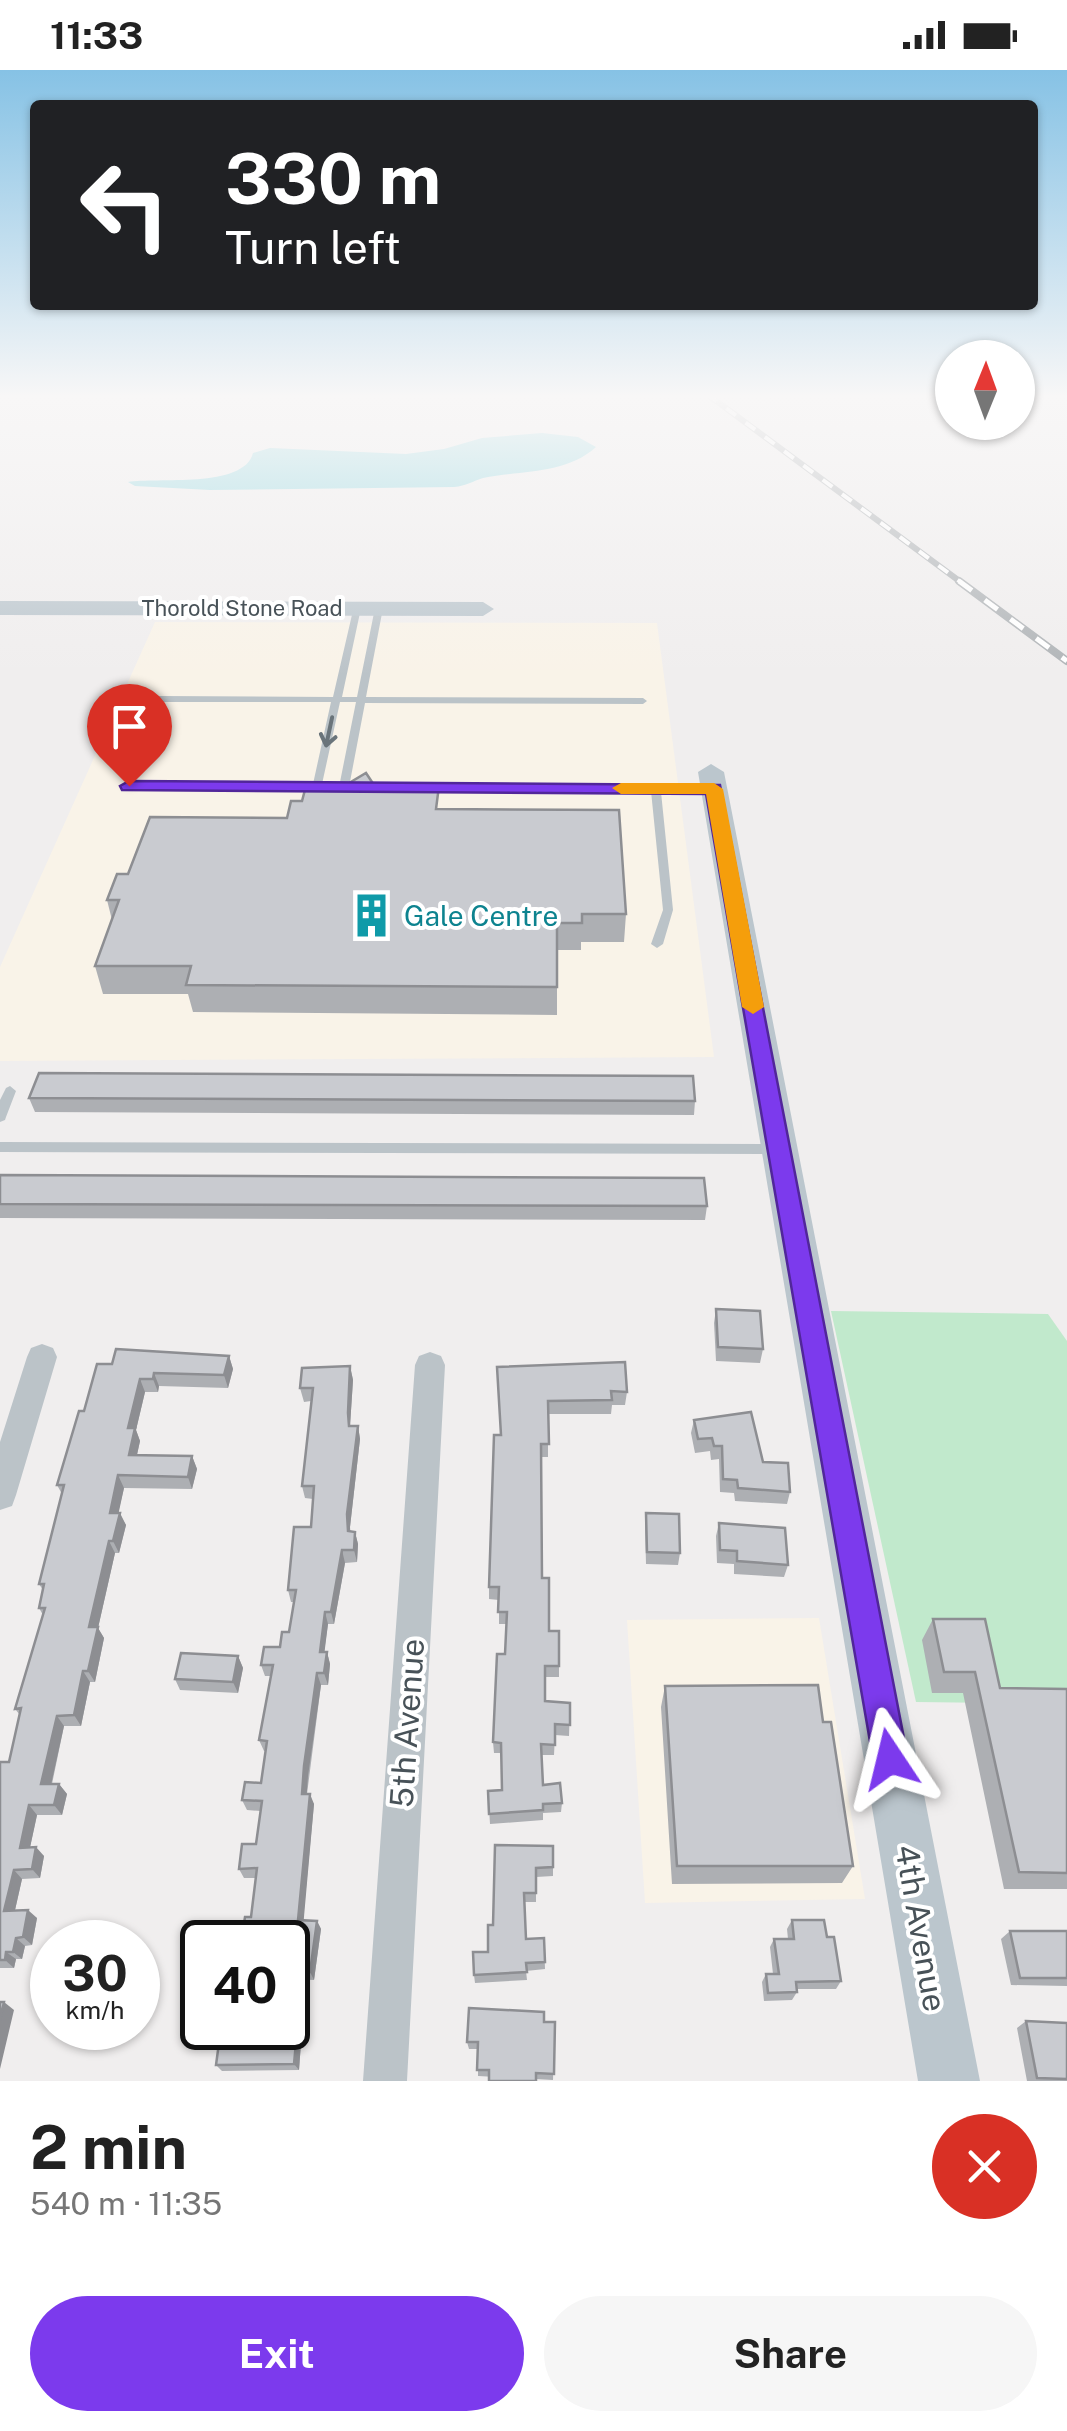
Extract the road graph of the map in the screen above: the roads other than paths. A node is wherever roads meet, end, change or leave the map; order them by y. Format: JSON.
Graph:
{"nodes":[{"id":1,"x":0,"y":608,"type":"edge"},
{"id":2,"x":368,"y":608,"type":"junction"},
{"id":3,"x":483,"y":609,"type":"dead end"},
{"id":4,"x":160,"y":699,"type":"dead end"},
{"id":5,"x":336,"y":700,"type":"junction"},
{"id":6,"x":362,"y":700,"type":"junction"},
{"id":7,"x":643,"y":701,"type":"dead end"},
{"id":8,"x":712,"y":780,"type":"joint"},
{"id":9,"x":129,"y":786,"type":"dead end"},
{"id":10,"x":317,"y":787,"type":"junction"},
{"id":11,"x":344,"y":787,"type":"junction"},
{"id":12,"x":362,"y":787,"type":"edge"},
{"id":13,"x":418,"y":787,"type":"edge"},
{"id":14,"x":656,"y":788,"type":"junction"},
{"id":15,"x":657,"y":944,"type":"dead end"},
{"id":16,"x":10,"y":1091,"type":"dead end"},
{"id":17,"x":0,"y":1117,"type":"edge"},
{"id":18,"x":0,"y":1148,"type":"edge"},
{"id":19,"x":778,"y":1149,"type":"junction"},
{"id":20,"x":42,"y":1357,"type":"dead end"},
{"id":21,"x":430,"y":1365,"type":"dead end"},
{"id":22,"x":0,"y":1495,"type":"edge"},
{"id":23,"x":385,"y":2081,"type":"edge"},
{"id":24,"x":949,"y":2081,"type":"edge"}],
"edges":[{"from":1,"to":2,"type":"street","name":"Thorold Stone Road"},
{"from":2,"to":3,"type":"street","name":"Thorold Stone Road"},
{"from":2,"to":5,"type":"lane"},
{"from":2,"to":6,"type":"lane"},
{"from":4,"to":5,"type":"lane"},
{"from":5,"to":6,"type":"lane"},
{"from":5,"to":10,"type":"lane","one_way":true},
{"from":6,"to":7,"type":"lane"},
{"from":6,"to":11,"type":"lane"},
{"from":8,"to":14,"type":"lane"},
{"from":8,"to":19,"type":"street","name":"4th Avenue"},
{"from":9,"to":10,"type":"lane"},
{"from":10,"to":11,"type":"lane"},
{"from":11,"to":12,"type":"lane"},
{"from":13,"to":14,"type":"lane"},
{"from":14,"to":15,"type":"lane"},
{"from":16,"to":17,"type":"lane"},
{"from":18,"to":19,"type":"lane"},
{"from":19,"to":24,"type":"street","name":"4th Avenue"},
{"from":20,"to":22,"type":"street"},
{"from":21,"to":23,"type":"street","name":"5th Avenue"}]}
